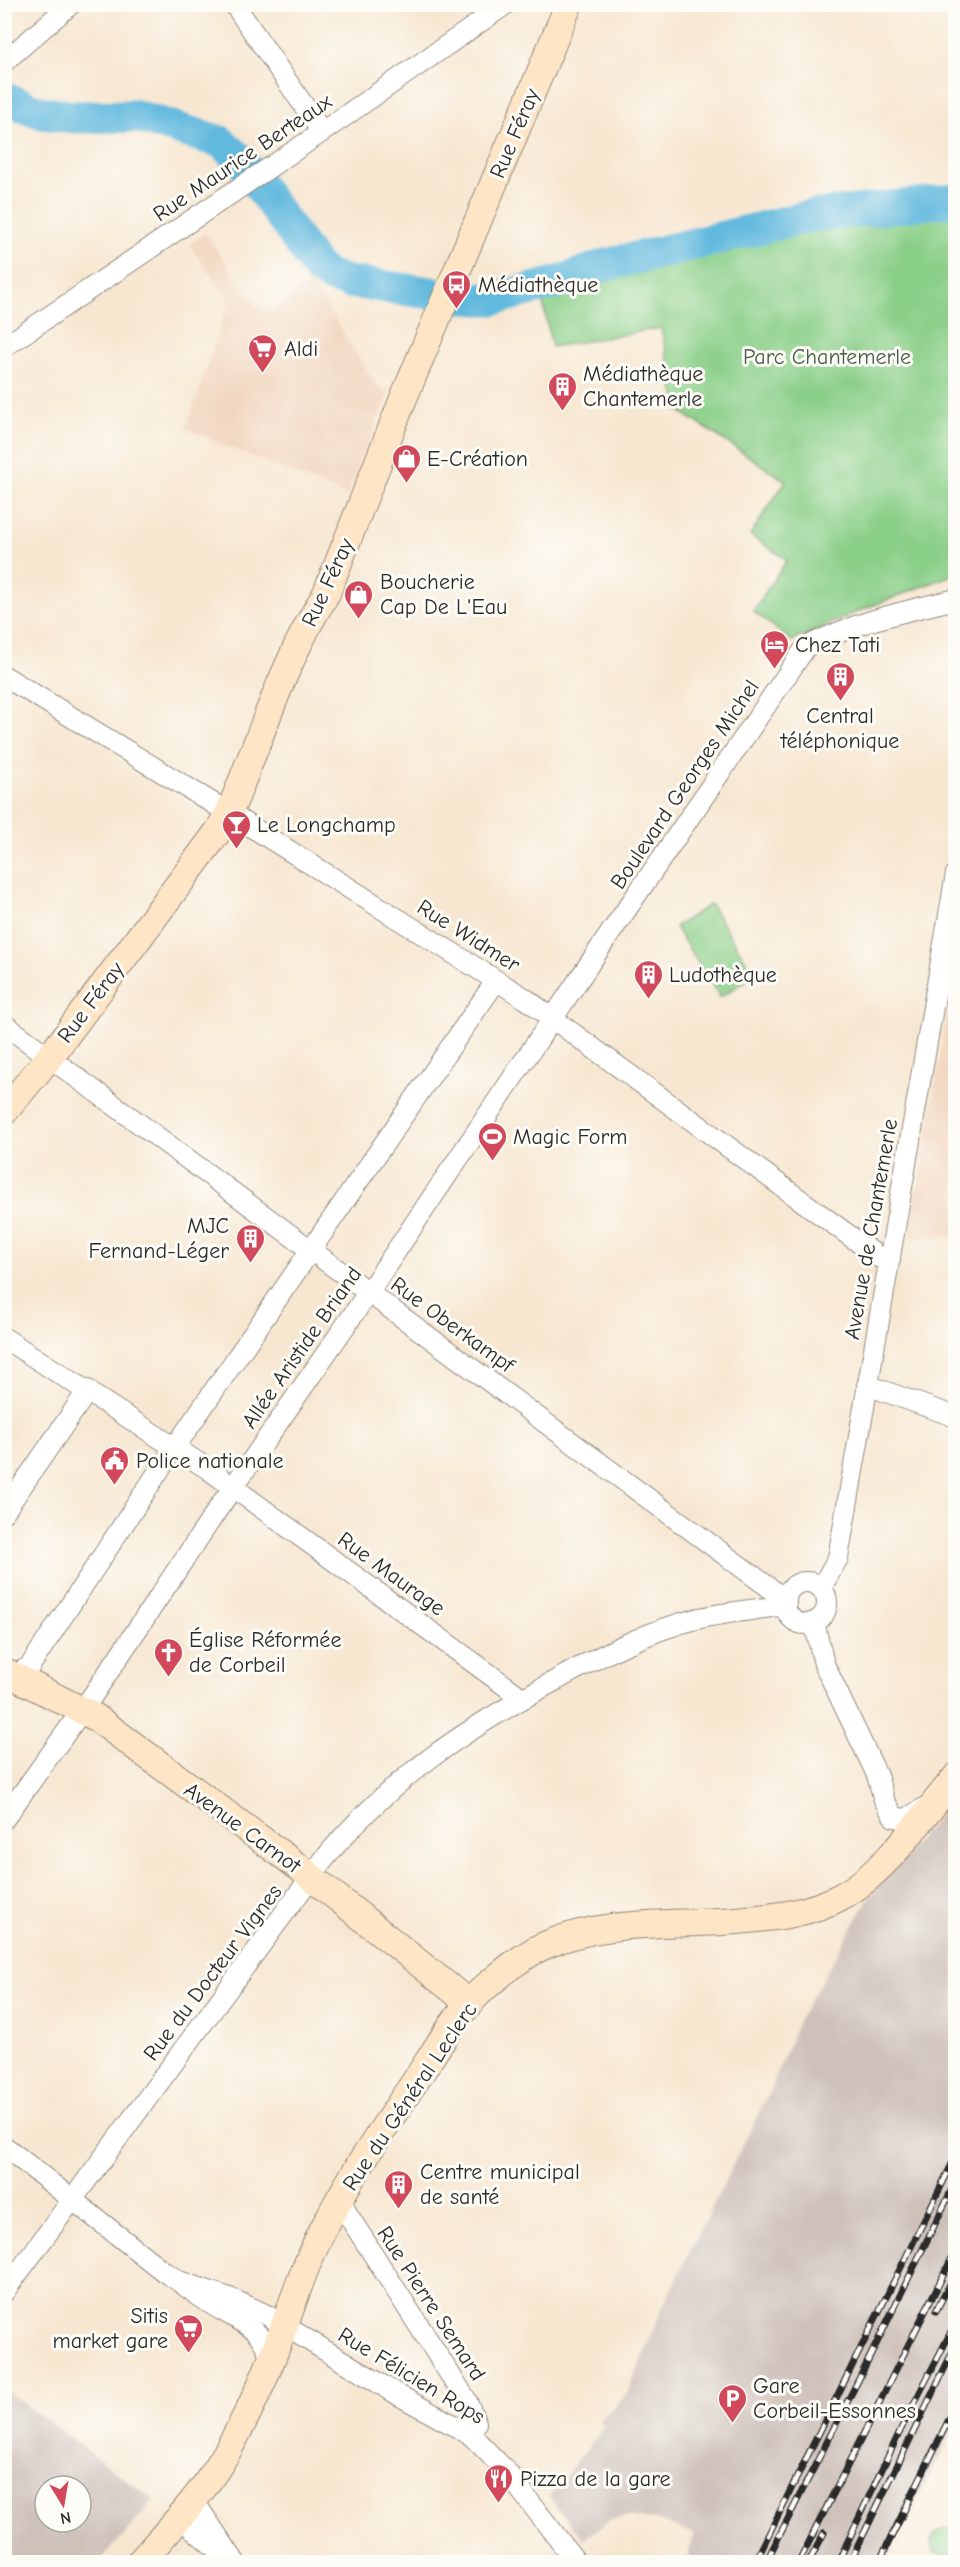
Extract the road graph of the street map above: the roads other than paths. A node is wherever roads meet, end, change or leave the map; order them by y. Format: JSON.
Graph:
{"nodes":[{"id":1,"x":71,"y":4,"type":"edge"},
{"id":2,"x":234,"y":4,"type":"edge"},
{"id":3,"x":506,"y":4,"type":"edge"},
{"id":4,"x":569,"y":4,"type":"edge"},
{"id":5,"x":4,"y":62,"type":"edge"},
{"id":6,"x":322,"y":132,"type":"junction"},
{"id":7,"x":4,"y":347,"type":"edge"},
{"id":8,"x":956,"y":598,"type":"edge"},
{"id":9,"x":4,"y":676,"type":"edge"},
{"id":10,"x":229,"y":813,"type":"junction"},
{"id":11,"x":956,"y":874,"type":"edge"},
{"id":12,"x":496,"y":981,"type":"junction"},
{"id":13,"x":553,"y":1018,"type":"junction"},
{"id":14,"x":4,"y":1024,"type":"edge"},
{"id":15,"x":49,"y":1058,"type":"junction"},
{"id":16,"x":4,"y":1112,"type":"edge"},
{"id":17,"x":311,"y":1251,"type":"junction"},
{"id":18,"x":890,"y":1260,"type":"junction"},
{"id":19,"x":369,"y":1292,"type":"junction"},
{"id":20,"x":4,"y":1338,"type":"edge"},
{"id":21,"x":867,"y":1385,"type":"junction"},
{"id":22,"x":88,"y":1390,"type":"junction"},
{"id":23,"x":956,"y":1417,"type":"edge"},
{"id":24,"x":176,"y":1447,"type":"junction"},
{"id":25,"x":234,"y":1487,"type":"junction"},
{"id":26,"x":4,"y":1512,"type":"edge"},
{"id":27,"x":821,"y":1588,"type":"junction"},
{"id":28,"x":786,"y":1603,"type":"junction"},
{"id":29,"x":814,"y":1623,"type":"junction"},
{"id":30,"x":8,"y":1676,"type":"edge"},
{"id":31,"x":522,"y":1698,"type":"junction"},
{"id":32,"x":83,"y":1710,"type":"junction"},
{"id":33,"x":948,"y":1786,"type":"edge"},
{"id":34,"x":4,"y":1819,"type":"edge"},
{"id":35,"x":901,"y":1820,"type":"junction"},
{"id":36,"x":894,"y":1850,"type":"junction"},
{"id":37,"x":312,"y":1877,"type":"junction"},
{"id":38,"x":469,"y":2003,"type":"junction"},
{"id":39,"x":4,"y":2146,"type":"edge"},
{"id":40,"x":340,"y":2198,"type":"junction"},
{"id":41,"x":73,"y":2199,"type":"junction"},
{"id":42,"x":182,"y":2282,"type":"junction"},
{"id":43,"x":4,"y":2292,"type":"edge"},
{"id":44,"x":285,"y":2326,"type":"junction"},
{"id":45,"x":271,"y":2362,"type":"junction"},
{"id":46,"x":471,"y":2435,"type":"junction"},
{"id":47,"x":187,"y":2510,"type":"junction"},
{"id":48,"x":140,"y":2562,"type":"edge"},
{"id":49,"x":234,"y":2562,"type":"edge"},
{"id":50,"x":576,"y":2562,"type":"edge"}],
"edges":[{"from":1,"to":5,"type":"street"},
{"from":2,"to":6,"type":"street"},
{"from":3,"to":6,"type":"street","name":"Rue Maurice Berteaux"},
{"from":4,"to":10,"type":"main road","name":"Rue Féray"},
{"from":6,"to":7,"type":"street","name":"Rue Maurice Berteaux"},
{"from":8,"to":13,"type":"street","name":"Boulevard Georges Michel"},
{"from":9,"to":10,"type":"street","name":"Rue Widmer"},
{"from":10,"to":12,"type":"street","name":"Rue Widmer"},
{"from":10,"to":15,"type":"main road","name":"Rue Féray"},
{"from":11,"to":18,"type":"street","name":"Avenue de Chantemerle"},
{"from":12,"to":13,"type":"street","name":"Rue Widmer"},
{"from":12,"to":17,"type":"street","name":"Allée Aristide Briand"},
{"from":13,"to":18,"type":"street","name":"Rue Widmer"},
{"from":13,"to":19,"type":"street","name":"Allée Aristide Briand"},
{"from":14,"to":15,"type":"street","name":"Rue Oberkampf"},
{"from":15,"to":16,"type":"main road","name":"Rue Féray"},
{"from":15,"to":17,"type":"street","name":"Rue Oberkampf"},
{"from":17,"to":19,"type":"street","name":"Rue Oberkampf"},
{"from":17,"to":24,"type":"street","name":"Allée Aristide Briand"},
{"from":18,"to":21,"type":"street","name":"Avenue de Chantemerle"},
{"from":19,"to":25,"type":"street","name":"Allée Aristide Briand"},
{"from":19,"to":28,"type":"street","name":"Rue Oberkampf"},
{"from":20,"to":22,"type":"street","name":"Rue Maurage"},
{"from":21,"to":23,"type":"street"},
{"from":21,"to":27,"type":"street","name":"Avenue de Chantemerle"},
{"from":22,"to":24,"type":"street","name":"Rue Maurage"},
{"from":22,"to":26,"type":"street"},
{"from":24,"to":25,"type":"street","name":"Rue Maurage"},
{"from":24,"to":30,"type":"street","name":"Allée Aristide Briand"},
{"from":25,"to":31,"type":"street","name":"Rue Maurage"},
{"from":25,"to":32,"type":"street","name":"Allée Aristide Briand"},
{"from":27,"to":28,"type":"street"},
{"from":27,"to":29,"type":"street"},
{"from":28,"to":29,"type":"street"},
{"from":28,"to":31,"type":"street","name":"Rue du Docteur Vignes"},
{"from":29,"to":35,"type":"street"},
{"from":30,"to":32,"type":"main road","name":"Avenue Carnot"},
{"from":31,"to":37,"type":"street","name":"Rue du Docteur Vignes"},
{"from":32,"to":34,"type":"street","name":"Allée Aristide Briand"},
{"from":32,"to":37,"type":"main road","name":"Avenue Carnot"},
{"from":33,"to":35,"type":"street"},
{"from":33,"to":36,"type":"main road","name":"Rue du Général Leclerc"},
{"from":35,"to":36,"type":"street"},
{"from":36,"to":38,"type":"main road","name":"Rue du Général Leclerc"},
{"from":37,"to":38,"type":"main road","name":"Avenue Carnot"},
{"from":37,"to":41,"type":"street","name":"Rue du Docteur Vignes"},
{"from":38,"to":40,"type":"main road","name":"Rue du Général Leclerc"},
{"from":39,"to":41,"type":"street","name":"Rue Félicien Rops"},
{"from":40,"to":44,"type":"main road","name":"Rue du Général Leclerc"},
{"from":40,"to":46,"type":"street","name":"Rue Pierre Semard"},
{"from":41,"to":42,"type":"street","name":"Rue Félicien Rops"},
{"from":41,"to":43,"type":"street","name":"Rue du Docteur Vignes"},
{"from":42,"to":44,"type":"street","name":"Rue Félicien Rops"},
{"from":42,"to":45,"type":"street","name":"Rue Félicien Rops"},
{"from":44,"to":45,"type":"main road","name":"Rue du Général Leclerc"},
{"from":44,"to":46,"type":"street","name":"Rue Félicien Rops"},
{"from":45,"to":47,"type":"main road","name":"Rue du Général Leclerc"},
{"from":46,"to":50,"type":"street","name":"Rue Félicien Rops"},
{"from":47,"to":48,"type":"main road","name":"Rue du Général Leclerc"},
{"from":47,"to":49,"type":"street"}]}
